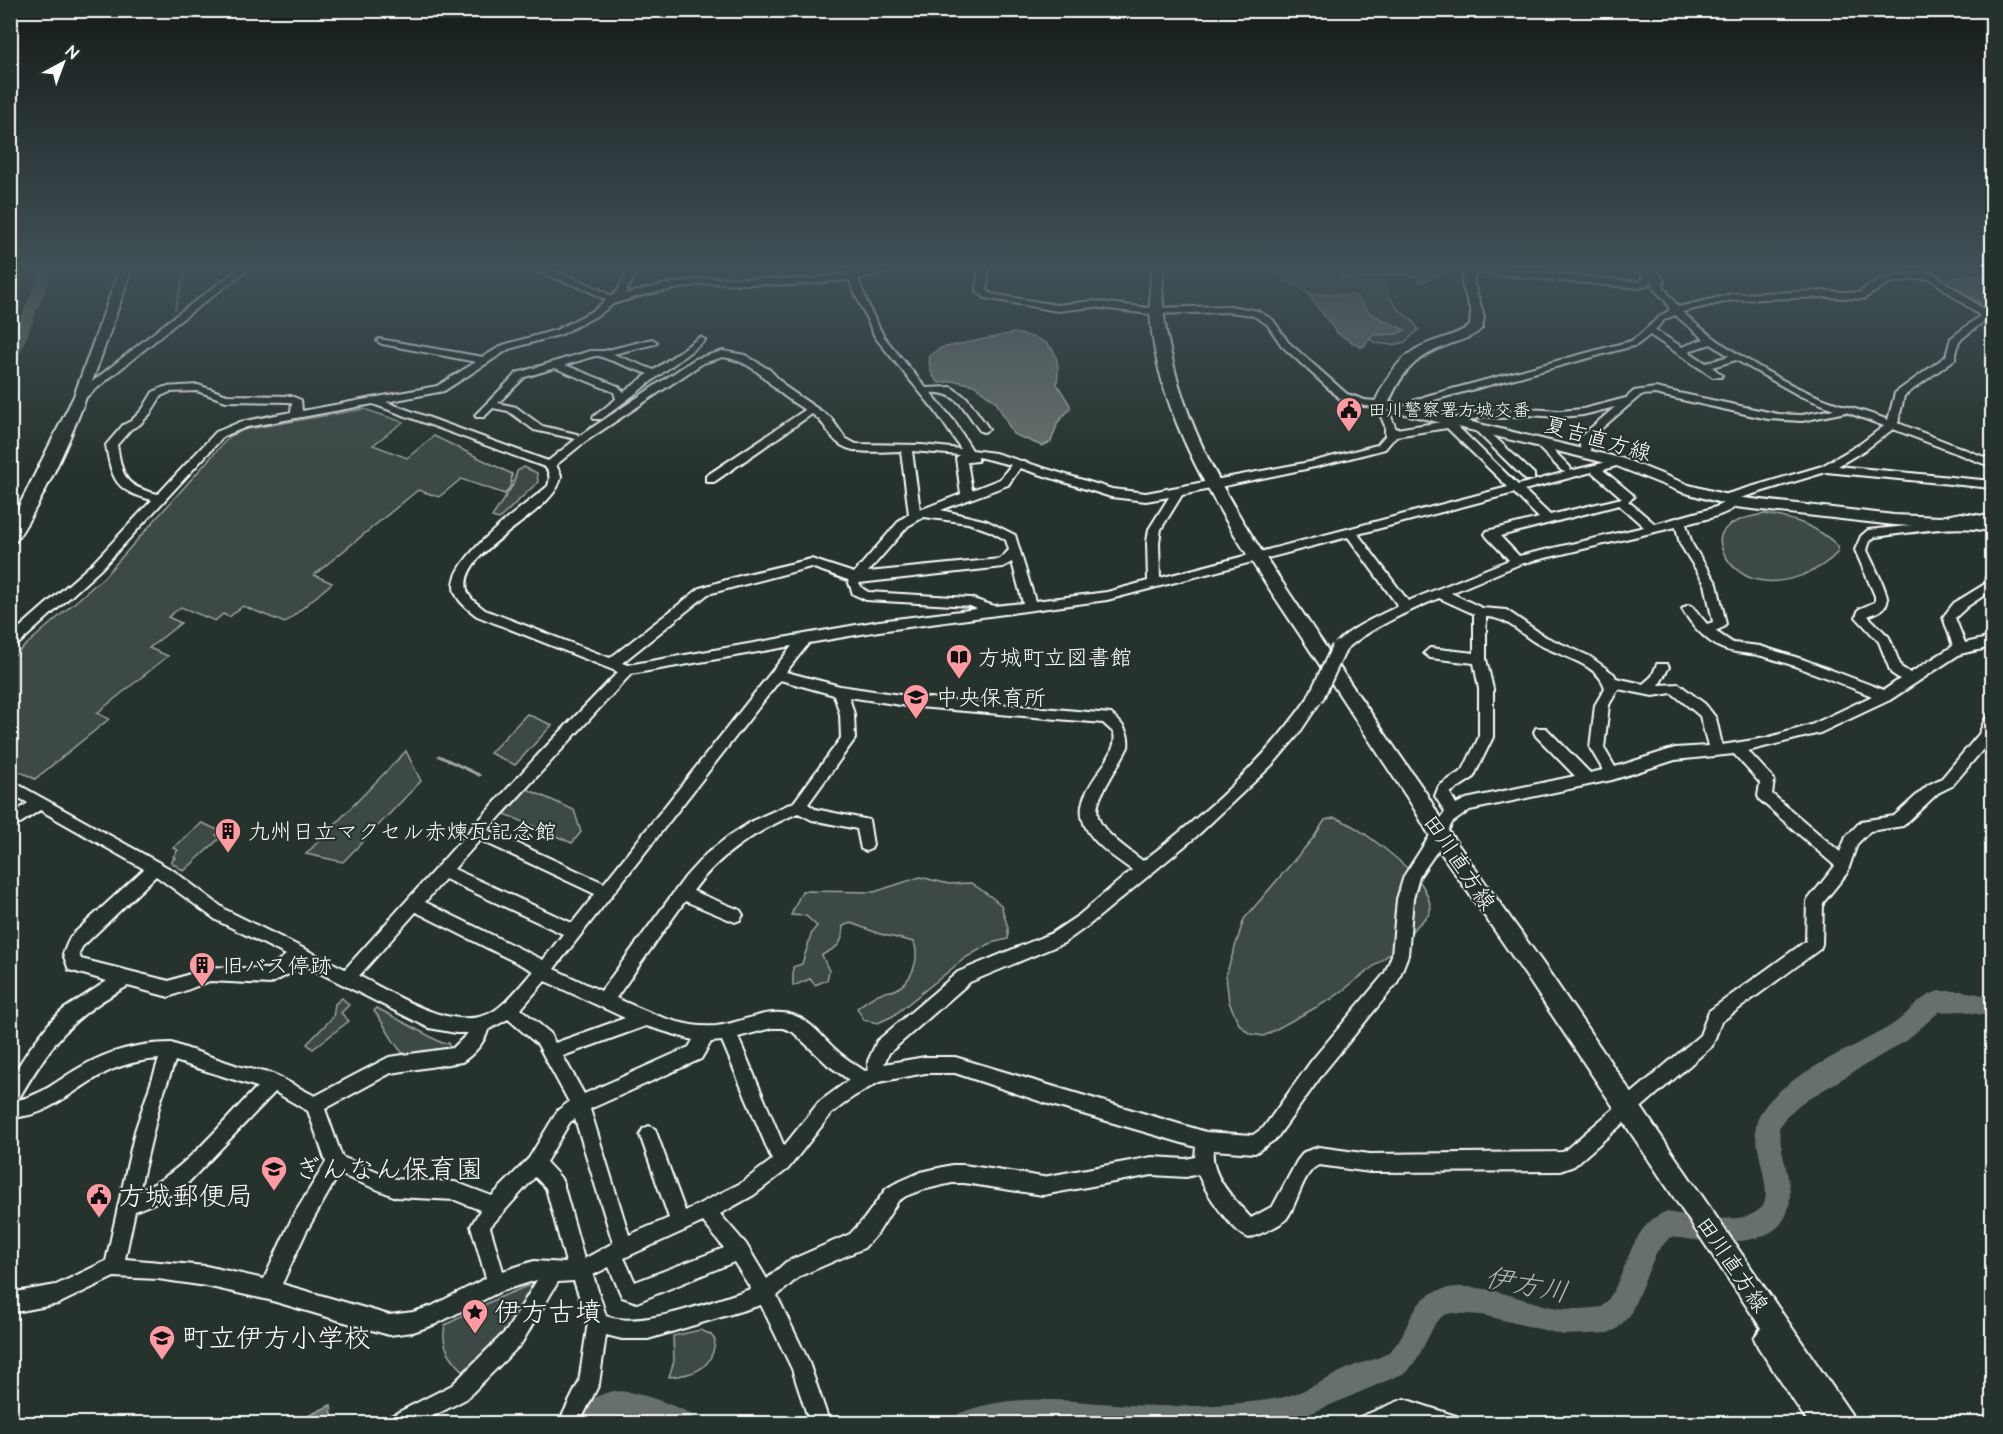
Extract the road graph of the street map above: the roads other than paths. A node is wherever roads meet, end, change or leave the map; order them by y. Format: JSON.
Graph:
{"nodes":[{"id":1,"x":102,"y":335,"type":"edge"},
{"id":2,"x":157,"y":335,"type":"edge"},
{"id":3,"x":552,"y":335,"type":"edge"},
{"id":4,"x":878,"y":335,"type":"edge"},
{"id":5,"x":1155,"y":335,"type":"edge"},
{"id":6,"x":1279,"y":335,"type":"edge"},
{"id":7,"x":1459,"y":335,"type":"edge"},
{"id":8,"x":1643,"y":335,"type":"edge"},
{"id":9,"x":1656,"y":335,"type":"edge"},
{"id":10,"x":1705,"y":335,"type":"edge"},
{"id":11,"x":1961,"y":335,"type":"edge"},
{"id":12,"x":699,"y":340,"type":"dead end"},
{"id":13,"x":1712,"y":340,"type":"junction"},
{"id":14,"x":382,"y":341,"type":"dead end"},
{"id":15,"x":652,"y":342,"type":"dead end"},
{"id":16,"x":1680,"y":351,"type":"junction"},
{"id":17,"x":603,"y":354,"type":"junction"},
{"id":18,"x":1737,"y":356,"type":"junction"},
{"id":19,"x":487,"y":361,"type":"junction"},
{"id":20,"x":554,"y":364,"type":"junction"},
{"id":21,"x":1704,"y":367,"type":"junction"},
{"id":22,"x":656,"y":374,"type":"junction"},
{"id":23,"x":1717,"y":375,"type":"dead end"},
{"id":24,"x":924,"y":392,"type":"junction"},
{"id":25,"x":81,"y":396,"type":"junction"},
{"id":26,"x":621,"y":400,"type":"junction"},
{"id":27,"x":1630,"y":400,"type":"junction"},
{"id":28,"x":374,"y":401,"type":"junction"},
{"id":29,"x":490,"y":404,"type":"junction"},
{"id":30,"x":1381,"y":404,"type":"junction"},
{"id":31,"x":813,"y":409,"type":"junction"},
{"id":32,"x":1845,"y":410,"type":"junction"},
{"id":33,"x":1413,"y":411,"type":"junction"},
{"id":34,"x":956,"y":412,"type":"junction"},
{"id":35,"x":296,"y":414,"type":"junction"},
{"id":36,"x":480,"y":415,"type":"dead end"},
{"id":37,"x":1451,"y":422,"type":"junction"},
{"id":38,"x":1892,"y":425,"type":"junction"},
{"id":39,"x":1478,"y":427,"type":"junction"},
{"id":40,"x":984,"y":429,"type":"dead end"},
{"id":41,"x":1392,"y":433,"type":"junction"},
{"id":42,"x":578,"y":437,"type":"junction"},
{"id":43,"x":1538,"y":441,"type":"junction"},
{"id":44,"x":906,"y":448,"type":"junction"},
{"id":45,"x":968,"y":452,"type":"junction"},
{"id":46,"x":1586,"y":453,"type":"junction"},
{"id":47,"x":1619,"y":462,"type":"junction"},
{"id":48,"x":1992,"y":464,"type":"edge"},
{"id":49,"x":549,"y":465,"type":"junction"},
{"id":50,"x":1016,"y":465,"type":"junction"},
{"id":51,"x":1566,"y":468,"type":"dead end"},
{"id":52,"x":1594,"y":468,"type":"junction"},
{"id":53,"x":1826,"y":468,"type":"junction"},
{"id":54,"x":1530,"y":477,"type":"dead end"},
{"id":55,"x":710,"y":479,"type":"dead end"},
{"id":56,"x":1992,"y":485,"type":"edge"},
{"id":57,"x":1207,"y":487,"type":"junction"},
{"id":58,"x":1515,"y":488,"type":"junction"},
{"id":59,"x":1178,"y":492,"type":"junction"},
{"id":60,"x":967,"y":496,"type":"junction"},
{"id":61,"x":1628,"y":497,"type":"dead end"},
{"id":62,"x":160,"y":498,"type":"junction"},
{"id":63,"x":1730,"y":501,"type":"junction"},
{"id":64,"x":915,"y":516,"type":"junction"},
{"id":65,"x":1547,"y":519,"type":"junction"},
{"id":66,"x":1680,"y":522,"type":"junction"},
{"id":67,"x":1992,"y":522,"type":"edge"},
{"id":68,"x":1943,"y":524,"type":"junction"},
{"id":69,"x":1652,"y":528,"type":"junction"},
{"id":70,"x":1992,"y":528,"type":"edge"},
{"id":71,"x":1350,"y":532,"type":"junction"},
{"id":72,"x":10,"y":537,"type":"edge"},
{"id":73,"x":1015,"y":551,"type":"junction"},
{"id":74,"x":1252,"y":559,"type":"junction"},
{"id":75,"x":1517,"y":561,"type":"junction"},
{"id":76,"x":1992,"y":577,"type":"edge"},
{"id":77,"x":855,"y":578,"type":"junction"},
{"id":78,"x":1154,"y":585,"type":"junction"},
{"id":79,"x":1441,"y":594,"type":"junction"},
{"id":80,"x":1030,"y":606,"type":"junction"},
{"id":81,"x":1406,"y":607,"type":"junction"},
{"id":82,"x":994,"y":609,"type":"junction"},
{"id":83,"x":1688,"y":609,"type":"dead end"},
{"id":84,"x":1480,"y":612,"type":"junction"},
{"id":85,"x":1708,"y":633,"type":"junction"},
{"id":86,"x":805,"y":639,"type":"junction"},
{"id":87,"x":1992,"y":642,"type":"edge"},
{"id":88,"x":10,"y":644,"type":"edge"},
{"id":89,"x":1961,"y":649,"type":"junction"},
{"id":90,"x":1430,"y":653,"type":"dead end"},
{"id":91,"x":1480,"y":659,"type":"junction"},
{"id":92,"x":610,"y":665,"type":"junction"},
{"id":93,"x":1662,"y":667,"type":"dead end"},
{"id":94,"x":627,"y":670,"type":"junction"},
{"id":95,"x":777,"y":675,"type":"junction"},
{"id":96,"x":1911,"y":680,"type":"junction"},
{"id":97,"x":1610,"y":682,"type":"junction"},
{"id":98,"x":1645,"y":690,"type":"junction"},
{"id":99,"x":840,"y":691,"type":"junction"},
{"id":100,"x":1885,"y":696,"type":"junction"},
{"id":101,"x":1992,"y":719,"type":"edge"},
{"id":102,"x":1541,"y":732,"type":"dead end"},
{"id":103,"x":1736,"y":747,"type":"junction"},
{"id":104,"x":1716,"y":751,"type":"junction"},
{"id":105,"x":1612,"y":774,"type":"junction"},
{"id":106,"x":1587,"y":779,"type":"junction"},
{"id":107,"x":10,"y":786,"type":"edge"},
{"id":108,"x":40,"y":802,"type":"junction"},
{"id":109,"x":799,"y":806,"type":"junction"},
{"id":110,"x":1454,"y":813,"type":"junction"},
{"id":111,"x":10,"y":824,"type":"edge"},
{"id":112,"x":478,"y":832,"type":"junction"},
{"id":113,"x":1436,"y":839,"type":"junction"},
{"id":114,"x":866,"y":845,"type":"dead end"},
{"id":115,"x":1843,"y":864,"type":"junction"},
{"id":116,"x":154,"y":868,"type":"junction"},
{"id":117,"x":1143,"y":870,"type":"junction"},
{"id":118,"x":442,"y":871,"type":"junction"},
{"id":119,"x":607,"y":892,"type":"junction"},
{"id":120,"x":682,"y":893,"type":"junction"},
{"id":121,"x":413,"y":903,"type":"junction"},
{"id":122,"x":735,"y":915,"type":"dead end"},
{"id":123,"x":574,"y":932,"type":"junction"},
{"id":124,"x":298,"y":954,"type":"junction"},
{"id":125,"x":544,"y":970,"type":"junction"},
{"id":126,"x":347,"y":978,"type":"junction"},
{"id":127,"x":126,"y":979,"type":"junction"},
{"id":128,"x":605,"y":999,"type":"junction"},
{"id":129,"x":510,"y":1010,"type":"junction"},
{"id":130,"x":646,"y":1018,"type":"junction"},
{"id":131,"x":478,"y":1026,"type":"junction"},
{"id":132,"x":706,"y":1034,"type":"junction"},
{"id":133,"x":728,"y":1034,"type":"junction"},
{"id":134,"x":171,"y":1051,"type":"junction"},
{"id":135,"x":552,"y":1052,"type":"junction"},
{"id":136,"x":870,"y":1077,"type":"junction"},
{"id":137,"x":273,"y":1082,"type":"junction"},
{"id":138,"x":10,"y":1096,"type":"edge"},
{"id":139,"x":315,"y":1105,"type":"junction"},
{"id":140,"x":580,"y":1105,"type":"junction"},
{"id":141,"x":10,"y":1110,"type":"edge"},
{"id":142,"x":1623,"y":1112,"type":"junction"},
{"id":143,"x":649,"y":1135,"type":"dead end"},
{"id":144,"x":1206,"y":1142,"type":"junction"},
{"id":145,"x":334,"y":1163,"type":"junction"},
{"id":146,"x":782,"y":1163,"type":"junction"},
{"id":147,"x":535,"y":1164,"type":"junction"},
{"id":148,"x":1204,"y":1164,"type":"junction"},
{"id":149,"x":128,"y":1204,"type":"junction"},
{"id":150,"x":496,"y":1207,"type":"junction"},
{"id":151,"x":706,"y":1210,"type":"junction"},
{"id":152,"x":680,"y":1223,"type":"junction"},
{"id":153,"x":618,"y":1251,"type":"junction"},
{"id":154,"x":739,"y":1251,"type":"junction"},
{"id":155,"x":1718,"y":1252,"type":"junction"},
{"id":156,"x":114,"y":1268,"type":"junction"},
{"id":157,"x":578,"y":1271,"type":"junction"},
{"id":158,"x":553,"y":1272,"type":"junction"},
{"id":159,"x":496,"y":1283,"type":"junction"},
{"id":160,"x":269,"y":1290,"type":"junction"},
{"id":161,"x":765,"y":1294,"type":"junction"},
{"id":162,"x":10,"y":1303,"type":"edge"},
{"id":163,"x":598,"y":1322,"type":"junction"},
{"id":164,"x":396,"y":1424,"type":"edge"},
{"id":165,"x":568,"y":1424,"type":"edge"},
{"id":166,"x":820,"y":1424,"type":"edge"},
{"id":167,"x":1368,"y":1424,"type":"edge"},
{"id":168,"x":1452,"y":1424,"type":"edge"},
{"id":169,"x":1824,"y":1424,"type":"edge"},
{"id":170,"x":1841,"y":1424,"type":"edge"}],
"edges":[{"from":1,"to":25,"type":"main road"},
{"from":2,"to":25,"type":"street"},
{"from":3,"to":19,"type":"street"},
{"from":4,"to":24,"type":"street"},
{"from":5,"to":57,"type":"main road","name":"田川直方線"},
{"from":6,"to":30,"type":"street"},
{"from":7,"to":30,"type":"main road"},
{"from":8,"to":33,"type":"street"},
{"from":9,"to":16,"type":"street"},
{"from":10,"to":13,"type":"street"},
{"from":11,"to":38,"type":"street"},
{"from":12,"to":22,"type":"street"},
{"from":13,"to":16,"type":"street"},
{"from":13,"to":18,"type":"street"},
{"from":14,"to":19,"type":"street"},
{"from":15,"to":17,"type":"street"},
{"from":16,"to":21,"type":"street"},
{"from":17,"to":20,"type":"street"},
{"from":17,"to":22,"type":"street"},
{"from":18,"to":21,"type":"street"},
{"from":18,"to":32,"type":"street"},
{"from":19,"to":28,"type":"street"},
{"from":20,"to":26,"type":"street"},
{"from":20,"to":29,"type":"street"},
{"from":21,"to":23,"type":"street"},
{"from":22,"to":26,"type":"street"},
{"from":24,"to":34,"type":"street"},
{"from":24,"to":34,"type":"street"},
{"from":25,"to":72,"type":"main road"},
{"from":26,"to":42,"type":"street"},
{"from":27,"to":32,"type":"street"},
{"from":27,"to":37,"type":"street"},
{"from":27,"to":46,"type":"street"},
{"from":28,"to":35,"type":"street"},
{"from":28,"to":49,"type":"street"},
{"from":29,"to":36,"type":"street"},
{"from":29,"to":42,"type":"street"},
{"from":30,"to":33,"type":"main road","name":"夏吉直方線"},
{"from":30,"to":41,"type":"street"},
{"from":31,"to":42,"type":"street"},
{"from":31,"to":44,"type":"street"},
{"from":31,"to":55,"type":"street"},
{"from":32,"to":38,"type":"street"},
{"from":33,"to":37,"type":"main road","name":"夏吉直方線"},
{"from":34,"to":40,"type":"street"},
{"from":34,"to":45,"type":"street"},
{"from":35,"to":62,"type":"street"},
{"from":35,"to":62,"type":"street"},
{"from":37,"to":39,"type":"main road","name":"夏吉直方線"},
{"from":37,"to":41,"type":"street"},
{"from":37,"to":58,"type":"street"},
{"from":38,"to":48,"type":"street"},
{"from":38,"to":53,"type":"street"},
{"from":39,"to":43,"type":"main road","name":"夏吉直方線"},
{"from":39,"to":54,"type":"street"},
{"from":41,"to":57,"type":"street"},
{"from":42,"to":49,"type":"street"},
{"from":43,"to":46,"type":"main road","name":"夏吉直方線"},
{"from":43,"to":51,"type":"street"},
{"from":44,"to":45,"type":"street"},
{"from":44,"to":64,"type":"street"},
{"from":45,"to":50,"type":"street"},
{"from":46,"to":47,"type":"main road","name":"夏吉直方線"},
{"from":47,"to":52,"type":"street"},
{"from":47,"to":63,"type":"main road","name":"夏吉直方線"},
{"from":49,"to":92,"type":"street"},
{"from":50,"to":59,"type":"street"},
{"from":50,"to":60,"type":"street"},
{"from":50,"to":60,"type":"street"},
{"from":52,"to":58,"type":"street"},
{"from":52,"to":61,"type":"street"},
{"from":53,"to":56,"type":"street"},
{"from":53,"to":63,"type":"street"},
{"from":57,"to":59,"type":"street"},
{"from":57,"to":74,"type":"main road","name":"田川直方線"},
{"from":58,"to":65,"type":"street"},
{"from":58,"to":71,"type":"street"},
{"from":59,"to":78,"type":"street"},
{"from":60,"to":64,"type":"street"},
{"from":62,"to":88,"type":"street"},
{"from":63,"to":66,"type":"street"},
{"from":63,"to":68,"type":"main road","name":"夏吉直方線"},
{"from":64,"to":73,"type":"street"},
{"from":64,"to":77,"type":"street"},
{"from":65,"to":69,"type":"street"},
{"from":65,"to":75,"type":"street"},
{"from":66,"to":69,"type":"street"},
{"from":66,"to":85,"type":"street"},
{"from":67,"to":68,"type":"main road","name":"夏吉直方線"},
{"from":68,"to":70,"type":"street"},
{"from":68,"to":96,"type":"street"},
{"from":69,"to":75,"type":"street"},
{"from":71,"to":74,"type":"street"},
{"from":71,"to":81,"type":"street"},
{"from":73,"to":77,"type":"street"},
{"from":73,"to":80,"type":"street"},
{"from":74,"to":78,"type":"street"},
{"from":74,"to":113,"type":"main road","name":"田川直方線"},
{"from":75,"to":79,"type":"street"},
{"from":76,"to":89,"type":"street"},
{"from":77,"to":82,"type":"street"},
{"from":77,"to":92,"type":"street"},
{"from":78,"to":80,"type":"street"},
{"from":79,"to":81,"type":"street"},
{"from":79,"to":84,"type":"street"},
{"from":80,"to":82,"type":"street"},
{"from":81,"to":117,"type":"street","bridge":true},
{"from":82,"to":86,"type":"street"},
{"from":83,"to":85,"type":"street"},
{"from":84,"to":91,"type":"street"},
{"from":84,"to":97,"type":"street"},
{"from":85,"to":100,"type":"street"},
{"from":86,"to":94,"type":"street"},
{"from":86,"to":95,"type":"street"},
{"from":87,"to":89,"type":"street"},
{"from":89,"to":96,"type":"street"},
{"from":90,"to":91,"type":"street"},
{"from":91,"to":110,"type":"street"},
{"from":92,"to":94,"type":"street"},
{"from":93,"to":98,"type":"street"},
{"from":94,"to":112,"type":"street"},
{"from":95,"to":99,"type":"street"},
{"from":95,"to":119,"type":"street"},
{"from":96,"to":100,"type":"street"},
{"from":97,"to":98,"type":"street"},
{"from":97,"to":105,"type":"street"},
{"from":98,"to":104,"type":"street"},
{"from":99,"to":109,"type":"street"},
{"from":99,"to":117,"type":"street"},
{"from":100,"to":103,"type":"street"},
{"from":101,"to":115,"type":"street"},
{"from":102,"to":106,"type":"street"},
{"from":103,"to":104,"type":"street"},
{"from":103,"to":115,"type":"street"},
{"from":104,"to":105,"type":"street"},
{"from":105,"to":106,"type":"street"},
{"from":106,"to":110,"type":"street"},
{"from":107,"to":108,"type":"street"},
{"from":108,"to":111,"type":"street"},
{"from":108,"to":116,"type":"street"},
{"from":109,"to":114,"type":"street"},
{"from":109,"to":120,"type":"street"},
{"from":110,"to":113,"type":"street"},
{"from":112,"to":118,"type":"street"},
{"from":112,"to":119,"type":"street"},
{"from":113,"to":142,"type":"main road","name":"田川直方線"},
{"from":113,"to":144,"type":"street"},
{"from":115,"to":142,"type":"street"},
{"from":116,"to":124,"type":"street"},
{"from":116,"to":127,"type":"street"},
{"from":117,"to":136,"type":"street"},
{"from":118,"to":121,"type":"street"},
{"from":118,"to":123,"type":"street"},
{"from":119,"to":123,"type":"street"},
{"from":120,"to":122,"type":"street"},
{"from":120,"to":128,"type":"street"},
{"from":121,"to":125,"type":"street"},
{"from":121,"to":126,"type":"street"},
{"from":123,"to":125,"type":"street"},
{"from":124,"to":126,"type":"street"},
{"from":124,"to":127,"type":"street"},
{"from":125,"to":128,"type":"street"},
{"from":125,"to":129,"type":"street"},
{"from":126,"to":131,"type":"street"},
{"from":127,"to":138,"type":"street"},
{"from":128,"to":130,"type":"street"},
{"from":129,"to":131,"type":"street"},
{"from":129,"to":135,"type":"street"},
{"from":130,"to":132,"type":"street"},
{"from":130,"to":135,"type":"street"},
{"from":131,"to":139,"type":"street"},
{"from":132,"to":133,"type":"street"},
{"from":132,"to":140,"type":"street"},
{"from":133,"to":136,"type":"street"},
{"from":133,"to":146,"type":"street"},
{"from":134,"to":137,"type":"street"},
{"from":134,"to":141,"type":"street"},
{"from":134,"to":149,"type":"street"},
{"from":135,"to":140,"type":"street"},
{"from":136,"to":144,"type":"street"},
{"from":136,"to":146,"type":"street"},
{"from":137,"to":139,"type":"street"},
{"from":137,"to":149,"type":"street"},
{"from":139,"to":145,"type":"street"},
{"from":140,"to":147,"type":"street"},
{"from":140,"to":153,"type":"street"},
{"from":142,"to":148,"type":"street"},
{"from":142,"to":155,"type":"main road","name":"田川直方線"},
{"from":143,"to":152,"type":"street"},
{"from":144,"to":148,"type":"street"},
{"from":145,"to":150,"type":"street"},
{"from":145,"to":160,"type":"street"},
{"from":146,"to":151,"type":"street"},
{"from":147,"to":150,"type":"street"},
{"from":147,"to":157,"type":"street"},
{"from":148,"to":161,"type":"street"},
{"from":149,"to":156,"type":"street"},
{"from":150,"to":159,"type":"street"},
{"from":151,"to":152,"type":"street"},
{"from":151,"to":154,"type":"street"},
{"from":152,"to":153,"type":"street"},
{"from":153,"to":154,"type":"street"},
{"from":153,"to":157,"type":"street"},
{"from":154,"to":161,"type":"street"},
{"from":155,"to":169,"type":"main road","name":"田川直方線"},
{"from":155,"to":170,"type":"main road","name":"田川直方線"},
{"from":156,"to":160,"type":"street"},
{"from":156,"to":162,"type":"street"},
{"from":157,"to":158,"type":"street"},
{"from":157,"to":163,"type":"street"},
{"from":158,"to":159,"type":"street"},
{"from":158,"to":164,"type":"street"},
{"from":159,"to":160,"type":"street"},
{"from":161,"to":163,"type":"street"},
{"from":161,"to":166,"type":"street"},
{"from":163,"to":165,"type":"street"},
{"from":167,"to":168,"type":"street"}]}
